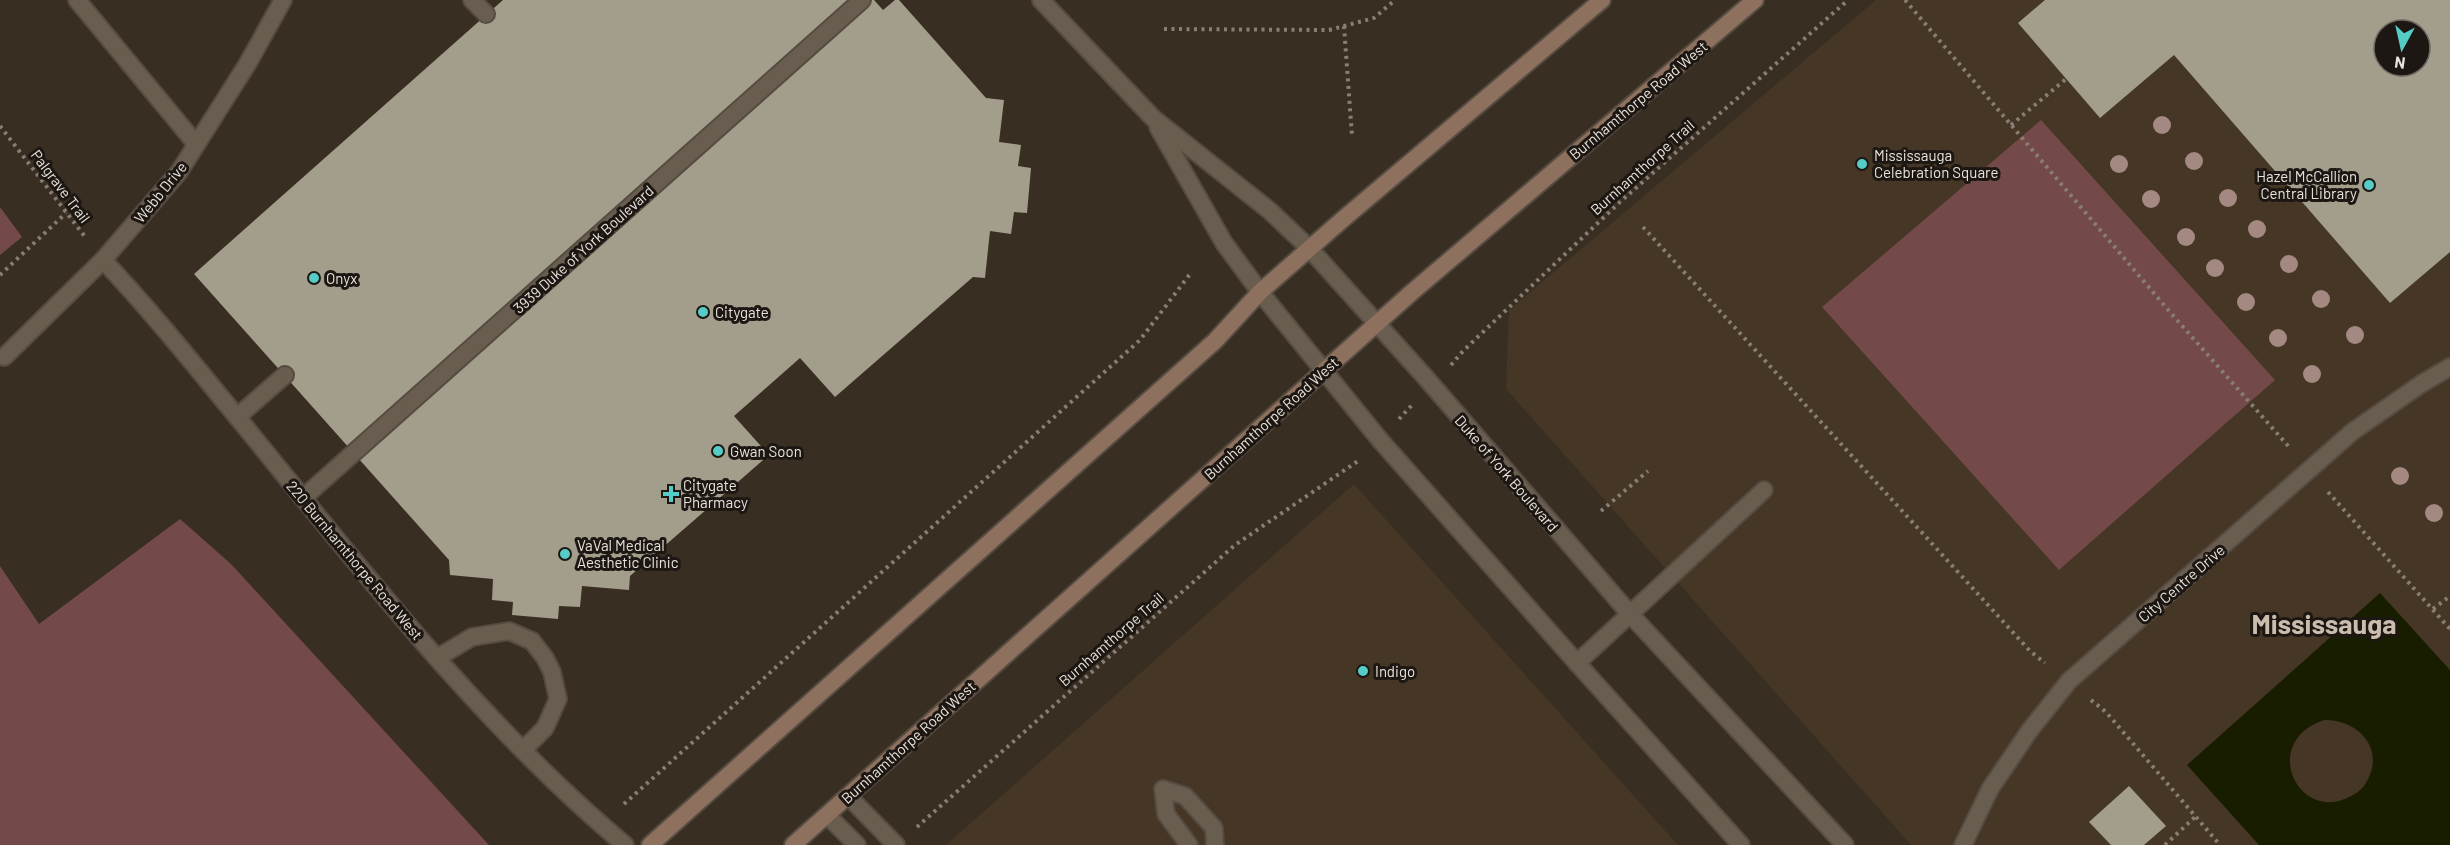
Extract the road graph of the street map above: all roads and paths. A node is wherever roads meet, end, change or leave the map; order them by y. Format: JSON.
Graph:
{"nodes":[{"id":1,"x":77,"y":0,"type":"edge"},
{"id":2,"x":283,"y":0,"type":"edge"},
{"id":3,"x":472,"y":0,"type":"edge"},
{"id":4,"x":862,"y":0,"type":"edge"},
{"id":5,"x":1041,"y":0,"type":"edge"},
{"id":6,"x":1395,"y":0,"type":"edge"},
{"id":7,"x":1602,"y":0,"type":"edge"},
{"id":8,"x":1755,"y":0,"type":"edge"},
{"id":9,"x":1848,"y":0,"type":"edge"},
{"id":10,"x":1905,"y":0,"type":"edge"},
{"id":11,"x":486,"y":14,"type":"dead end"},
{"id":12,"x":1344,"y":26,"type":"junction"},
{"id":13,"x":1164,"y":29,"type":"dead end"},
{"id":14,"x":2066,"y":79,"type":"dead end"},
{"id":15,"x":1153,"y":118,"type":"junction"},
{"id":16,"x":2012,"y":125,"type":"junction"},
{"id":17,"x":0,"y":126,"type":"edge"},
{"id":18,"x":1352,"y":136,"type":"dead end"},
{"id":19,"x":196,"y":144,"type":"junction"},
{"id":20,"x":66,"y":213,"type":"junction"},
{"id":21,"x":1643,"y":227,"type":"dead end"},
{"id":22,"x":1309,"y":248,"type":"junction"},
{"id":23,"x":103,"y":260,"type":"junction"},
{"id":24,"x":1190,"y":274,"type":"dead end"},
{"id":25,"x":0,"y":275,"type":"edge"},
{"id":26,"x":1260,"y":292,"type":"junction"},
{"id":27,"x":1377,"y":323,"type":"junction"},
{"id":28,"x":4,"y":357,"type":"dead end"},
{"id":29,"x":1458,"y":358,"type":"dead end"},
{"id":30,"x":2450,"y":367,"type":"edge"},
{"id":31,"x":1325,"y":370,"type":"junction"},
{"id":32,"x":285,"y":375,"type":"dead end"},
{"id":33,"x":237,"y":417,"type":"junction"},
{"id":34,"x":1354,"y":465,"type":"dead end"},
{"id":35,"x":2309,"y":470,"type":"junction"},
{"id":36,"x":1648,"y":471,"type":"dead end"},
{"id":37,"x":1764,"y":490,"type":"dead end"},
{"id":38,"x":303,"y":498,"type":"junction"},
{"id":39,"x":1601,"y":511,"type":"dead end"},
{"id":40,"x":2450,"y":596,"type":"edge"},
{"id":41,"x":2433,"y":609,"type":"junction"},
{"id":42,"x":1629,"y":613,"type":"junction"},
{"id":43,"x":2450,"y":629,"type":"edge"},
{"id":44,"x":437,"y":658,"type":"junction"},
{"id":45,"x":1577,"y":663,"type":"junction"},
{"id":46,"x":2069,"y":681,"type":"junction"},
{"id":47,"x":523,"y":750,"type":"junction"},
{"id":48,"x":848,"y":796,"type":"junction"},
{"id":49,"x":624,"y":805,"type":"dead end"},
{"id":50,"x":826,"y":815,"type":"junction"},
{"id":51,"x":2195,"y":817,"type":"junction"},
{"id":52,"x":625,"y":845,"type":"edge"},
{"id":53,"x":651,"y":845,"type":"edge"},
{"id":54,"x":793,"y":845,"type":"edge"},
{"id":55,"x":857,"y":845,"type":"edge"},
{"id":56,"x":896,"y":845,"type":"edge"},
{"id":57,"x":1189,"y":845,"type":"edge"},
{"id":58,"x":1215,"y":845,"type":"edge"},
{"id":59,"x":1741,"y":845,"type":"edge"},
{"id":60,"x":1845,"y":845,"type":"edge"},
{"id":61,"x":1963,"y":845,"type":"edge"},
{"id":62,"x":2165,"y":845,"type":"edge"},
{"id":63,"x":2220,"y":845,"type":"edge"}],
"edges":[{"from":1,"to":19,"type":"street"},
{"from":2,"to":19,"type":"street","name":"Webb Drive"},
{"from":3,"to":11,"type":"street"},
{"from":4,"to":38,"type":"street","name":"3939 Duke of York Boulevard"},
{"from":5,"to":15,"type":"street","name":"Duke of York Boulevard"},
{"from":6,"to":12,"type":"path"},
{"from":7,"to":22,"type":"main road"},
{"from":8,"to":27,"type":"main road","name":"Burnhamthorpe Road West"},
{"from":9,"to":29,"type":"path","name":"Burnhamthorpe Trail"},
{"from":10,"to":16,"type":"path"},
{"from":12,"to":13,"type":"path"},
{"from":12,"to":18,"type":"path"},
{"from":14,"to":16,"type":"path"},
{"from":15,"to":22,"type":"street","name":"Duke of York Boulevard"},
{"from":15,"to":26,"type":"street","name":"Duke of York Boulevard"},
{"from":16,"to":35,"type":"path"},
{"from":17,"to":20,"type":"path","name":"Palgrave Trail"},
{"from":19,"to":23,"type":"street","name":"Webb Drive"},
{"from":20,"to":23,"type":"path","name":"Palgrave Trail"},
{"from":20,"to":25,"type":"path"},
{"from":21,"to":46,"type":"path"},
{"from":22,"to":26,"type":"main road"},
{"from":22,"to":27,"type":"street","name":"Duke of York Boulevard"},
{"from":23,"to":28,"type":"street","name":"Webb Drive"},
{"from":23,"to":33,"type":"street","name":"220 Burnhamthorpe Road West"},
{"from":24,"to":49,"type":"path"},
{"from":26,"to":31,"type":"street","name":"Duke of York Boulevard"},
{"from":26,"to":53,"type":"main road"},
{"from":27,"to":31,"type":"main road","name":"Burnhamthorpe Road West"},
{"from":27,"to":42,"type":"street","name":"Duke of York Boulevard"},
{"from":30,"to":35,"type":"street","name":"City Centre Drive"},
{"from":31,"to":45,"type":"street","name":"Duke of York Boulevard"},
{"from":31,"to":48,"type":"main road","name":"Burnhamthorpe Road West"},
{"from":32,"to":33,"type":"street"},
{"from":33,"to":38,"type":"street","name":"220 Burnhamthorpe Road West"},
{"from":34,"to":56,"type":"path","name":"Burnhamthorpe Trail"},
{"from":35,"to":41,"type":"path"},
{"from":35,"to":46,"type":"street","name":"City Centre Drive"},
{"from":36,"to":39,"type":"path"},
{"from":37,"to":42,"type":"street"},
{"from":38,"to":44,"type":"street","name":"220 Burnhamthorpe Road West"},
{"from":40,"to":41,"type":"path"},
{"from":41,"to":43,"type":"path"},
{"from":42,"to":45,"type":"street"},
{"from":42,"to":60,"type":"street","name":"Duke of York Boulevard"},
{"from":44,"to":47,"type":"street","name":"220 Burnhamthorpe Road West"},
{"from":44,"to":47,"type":"street"},
{"from":45,"to":59,"type":"street","name":"Duke of York Boulevard"},
{"from":46,"to":51,"type":"path"},
{"from":46,"to":61,"type":"street","name":"City Centre Drive"},
{"from":47,"to":52,"type":"street","name":"220 Burnhamthorpe Road West"},
{"from":48,"to":50,"type":"main road","name":"Burnhamthorpe Road West"},
{"from":48,"to":56,"type":"street"},
{"from":50,"to":54,"type":"main road","name":"Burnhamthorpe Road West"},
{"from":50,"to":55,"type":"street"},
{"from":51,"to":62,"type":"path"},
{"from":51,"to":63,"type":"path"},
{"from":57,"to":58,"type":"street"}]}
